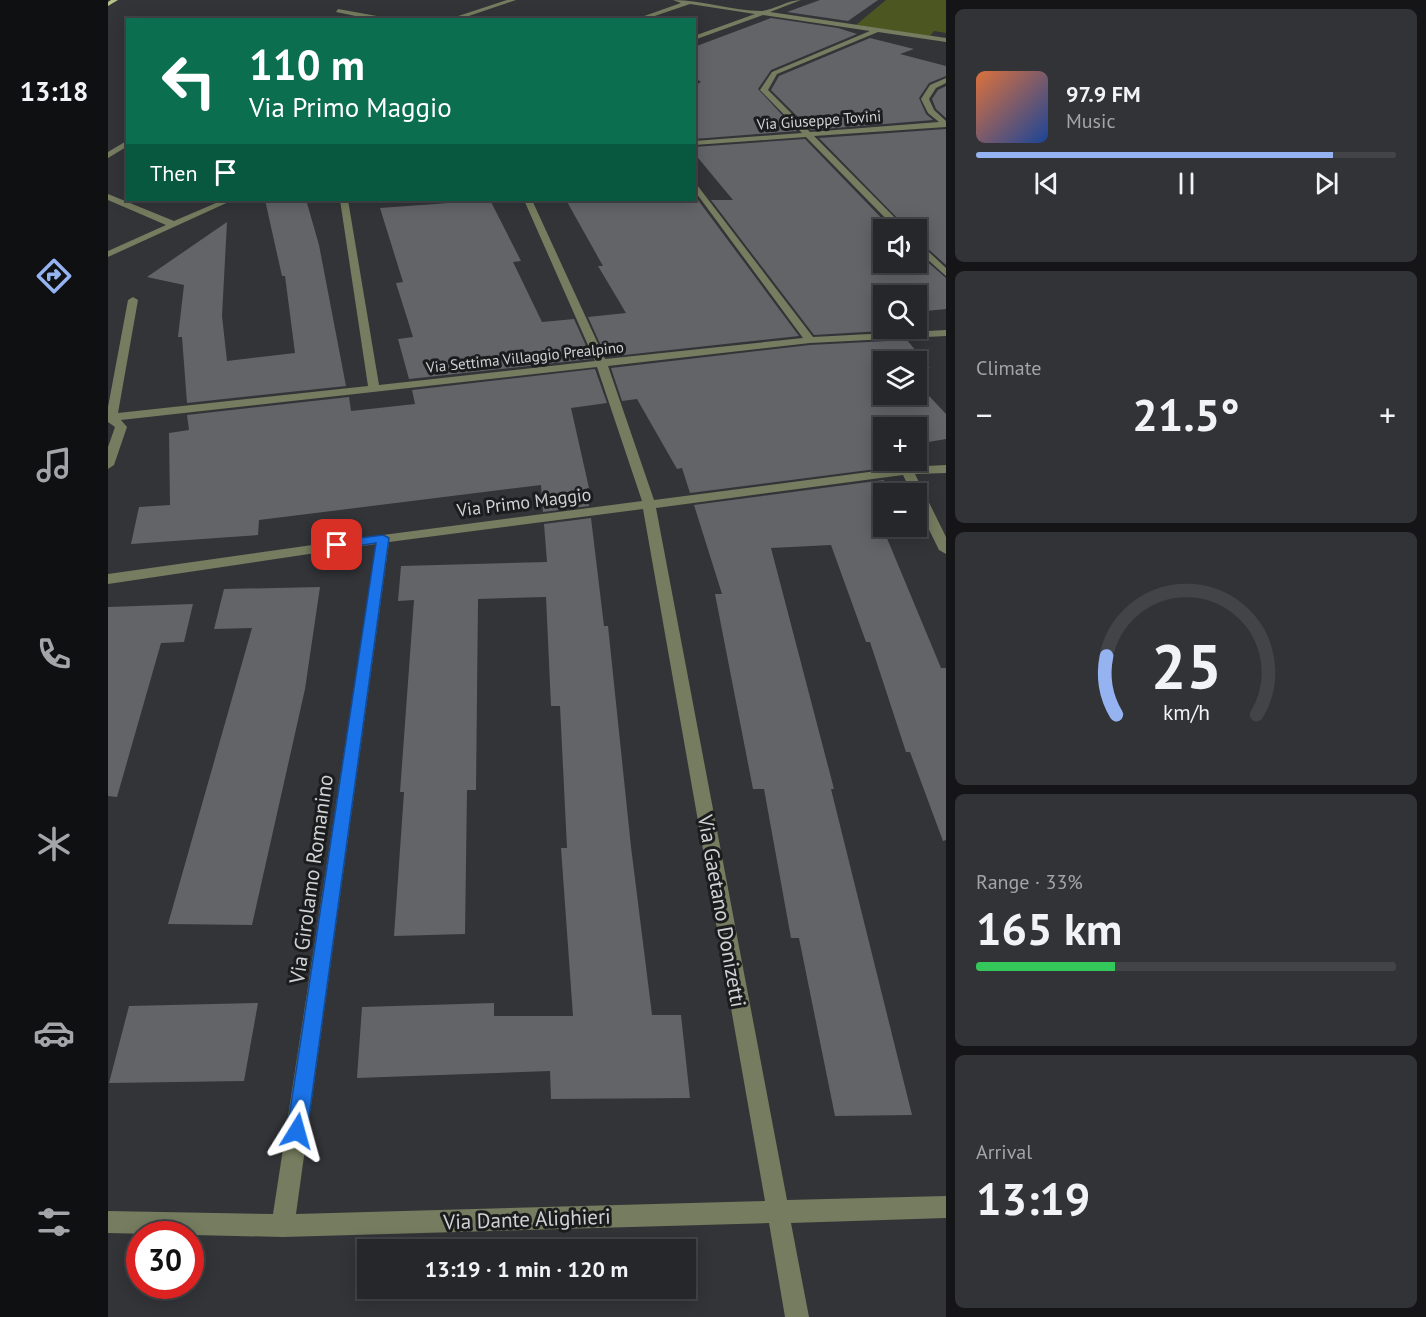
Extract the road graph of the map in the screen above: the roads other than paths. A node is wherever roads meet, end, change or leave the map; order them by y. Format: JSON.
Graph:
{"nodes":[{"id":1,"x":115,"y":0,"type":"edge"},
{"id":2,"x":513,"y":0,"type":"edge"},
{"id":3,"x":676,"y":0,"type":"edge"},
{"id":4,"x":798,"y":0,"type":"edge"},
{"id":5,"x":689,"y":2,"type":"junction"},
{"id":6,"x":108,"y":4,"type":"edge"},
{"id":7,"x":338,"y":11,"type":"dead end"},
{"id":8,"x":764,"y":13,"type":"junction"},
{"id":9,"x":376,"y":18,"type":"edge"},
{"id":10,"x":455,"y":18,"type":"edge"},
{"id":11,"x":642,"y":18,"type":"edge"},
{"id":12,"x":877,"y":30,"type":"junction"},
{"id":13,"x":696,"y":37,"type":"edge"},
{"id":14,"x":946,"y":40,"type":"edge"},
{"id":15,"x":946,"y":80,"type":"edge"},
{"id":16,"x":945,"y":124,"type":"edge"},
{"id":17,"x":809,"y":135,"type":"junction"},
{"id":18,"x":126,"y":143,"type":"edge"},
{"id":19,"x":696,"y":143,"type":"edge"},
{"id":20,"x":108,"y":156,"type":"edge"},
{"id":21,"x":696,"y":186,"type":"edge"},
{"id":22,"x":108,"y":198,"type":"edge"},
{"id":23,"x":227,"y":201,"type":"edge"},
{"id":24,"x":344,"y":201,"type":"edge"},
{"id":25,"x":528,"y":201,"type":"edge"},
{"id":26,"x":892,"y":219,"type":"edge"},
{"id":27,"x":175,"y":225,"type":"junction"},
{"id":28,"x":108,"y":254,"type":"edge"},
{"id":29,"x":927,"y":254,"type":"edge"},
{"id":30,"x":946,"y":273,"type":"edge"},
{"id":31,"x":133,"y":300,"type":"dead end"},
{"id":32,"x":946,"y":333,"type":"edge"},
{"id":33,"x":810,"y":340,"type":"junction"},
{"id":34,"x":602,"y":364,"type":"junction"},
{"id":35,"x":374,"y":388,"type":"junction"},
{"id":36,"x":110,"y":418,"type":"edge"},
{"id":37,"x":108,"y":465,"type":"edge"},
{"id":38,"x":946,"y":469,"type":"edge"},
{"id":39,"x":927,"y":470,"type":"edge"},
{"id":40,"x":908,"y":471,"type":"joint"},
{"id":41,"x":649,"y":504,"type":"junction"},
{"id":42,"x":383,"y":538,"type":"junction"},
{"id":43,"x":946,"y":550,"type":"edge"},
{"id":44,"x":108,"y":579,"type":"edge"},
{"id":45,"x":946,"y":1207,"type":"edge"},
{"id":46,"x":777,"y":1212,"type":"junction"},
{"id":47,"x":108,"y":1222,"type":"edge"},
{"id":48,"x":283,"y":1226,"type":"junction"},
{"id":49,"x":797,"y":1317,"type":"edge"}],
"edges":[{"from":1,"to":6,"type":"main road"},
{"from":2,"to":10,"type":"street"},
{"from":3,"to":5,"type":"street"},
{"from":4,"to":8,"type":"street"},
{"from":5,"to":8,"type":"street"},
{"from":5,"to":11,"type":"street"},
{"from":7,"to":9,"type":"street"},
{"from":8,"to":12,"type":"street"},
{"from":8,"to":13,"type":"street"},
{"from":12,"to":14,"type":"street"},
{"from":12,"to":17,"type":"street"},
{"from":15,"to":16,"type":"street"},
{"from":16,"to":17,"type":"street","name":"Via Giuseppe Tovini"},
{"from":17,"to":19,"type":"street","name":"Via Giuseppe Tovini"},
{"from":17,"to":26,"type":"street"},
{"from":18,"to":20,"type":"street"},
{"from":21,"to":33,"type":"street"},
{"from":22,"to":27,"type":"street"},
{"from":23,"to":27,"type":"street"},
{"from":24,"to":35,"type":"street"},
{"from":25,"to":34,"type":"street","name":"Via Gaetano Donizetti"},
{"from":27,"to":28,"type":"street"},
{"from":29,"to":30,"type":"street"},
{"from":31,"to":36,"type":"street"},
{"from":32,"to":33,"type":"street","name":"Via Settima Villaggio Prealpino"},
{"from":33,"to":34,"type":"street","name":"Via Settima Villaggio Prealpino"},
{"from":34,"to":35,"type":"street","name":"Via Settima Villaggio Prealpino"},
{"from":34,"to":41,"type":"street","name":"Via Gaetano Donizetti"},
{"from":35,"to":36,"type":"street","name":"Via Settima Villaggio Prealpino"},
{"from":36,"to":37,"type":"street"},
{"from":38,"to":39,"type":"street","name":"Via Primo Maggio"},
{"from":40,"to":41,"type":"street","name":"Via Primo Maggio"},
{"from":40,"to":43,"type":"street"},
{"from":41,"to":42,"type":"street","name":"Via Primo Maggio"},
{"from":41,"to":46,"type":"street","name":"Via Gaetano Donizetti"},
{"from":42,"to":44,"type":"street","name":"Via Primo Maggio"},
{"from":42,"to":48,"type":"street","name":"Via Girolamo Romanino"},
{"from":45,"to":46,"type":"street","name":"Via Dante Alighieri"},
{"from":46,"to":48,"type":"street","name":"Via Dante Alighieri"},
{"from":46,"to":49,"type":"street","name":"Via Gaetano Donizetti"},
{"from":47,"to":48,"type":"street","name":"Via Dante Alighieri"}]}
